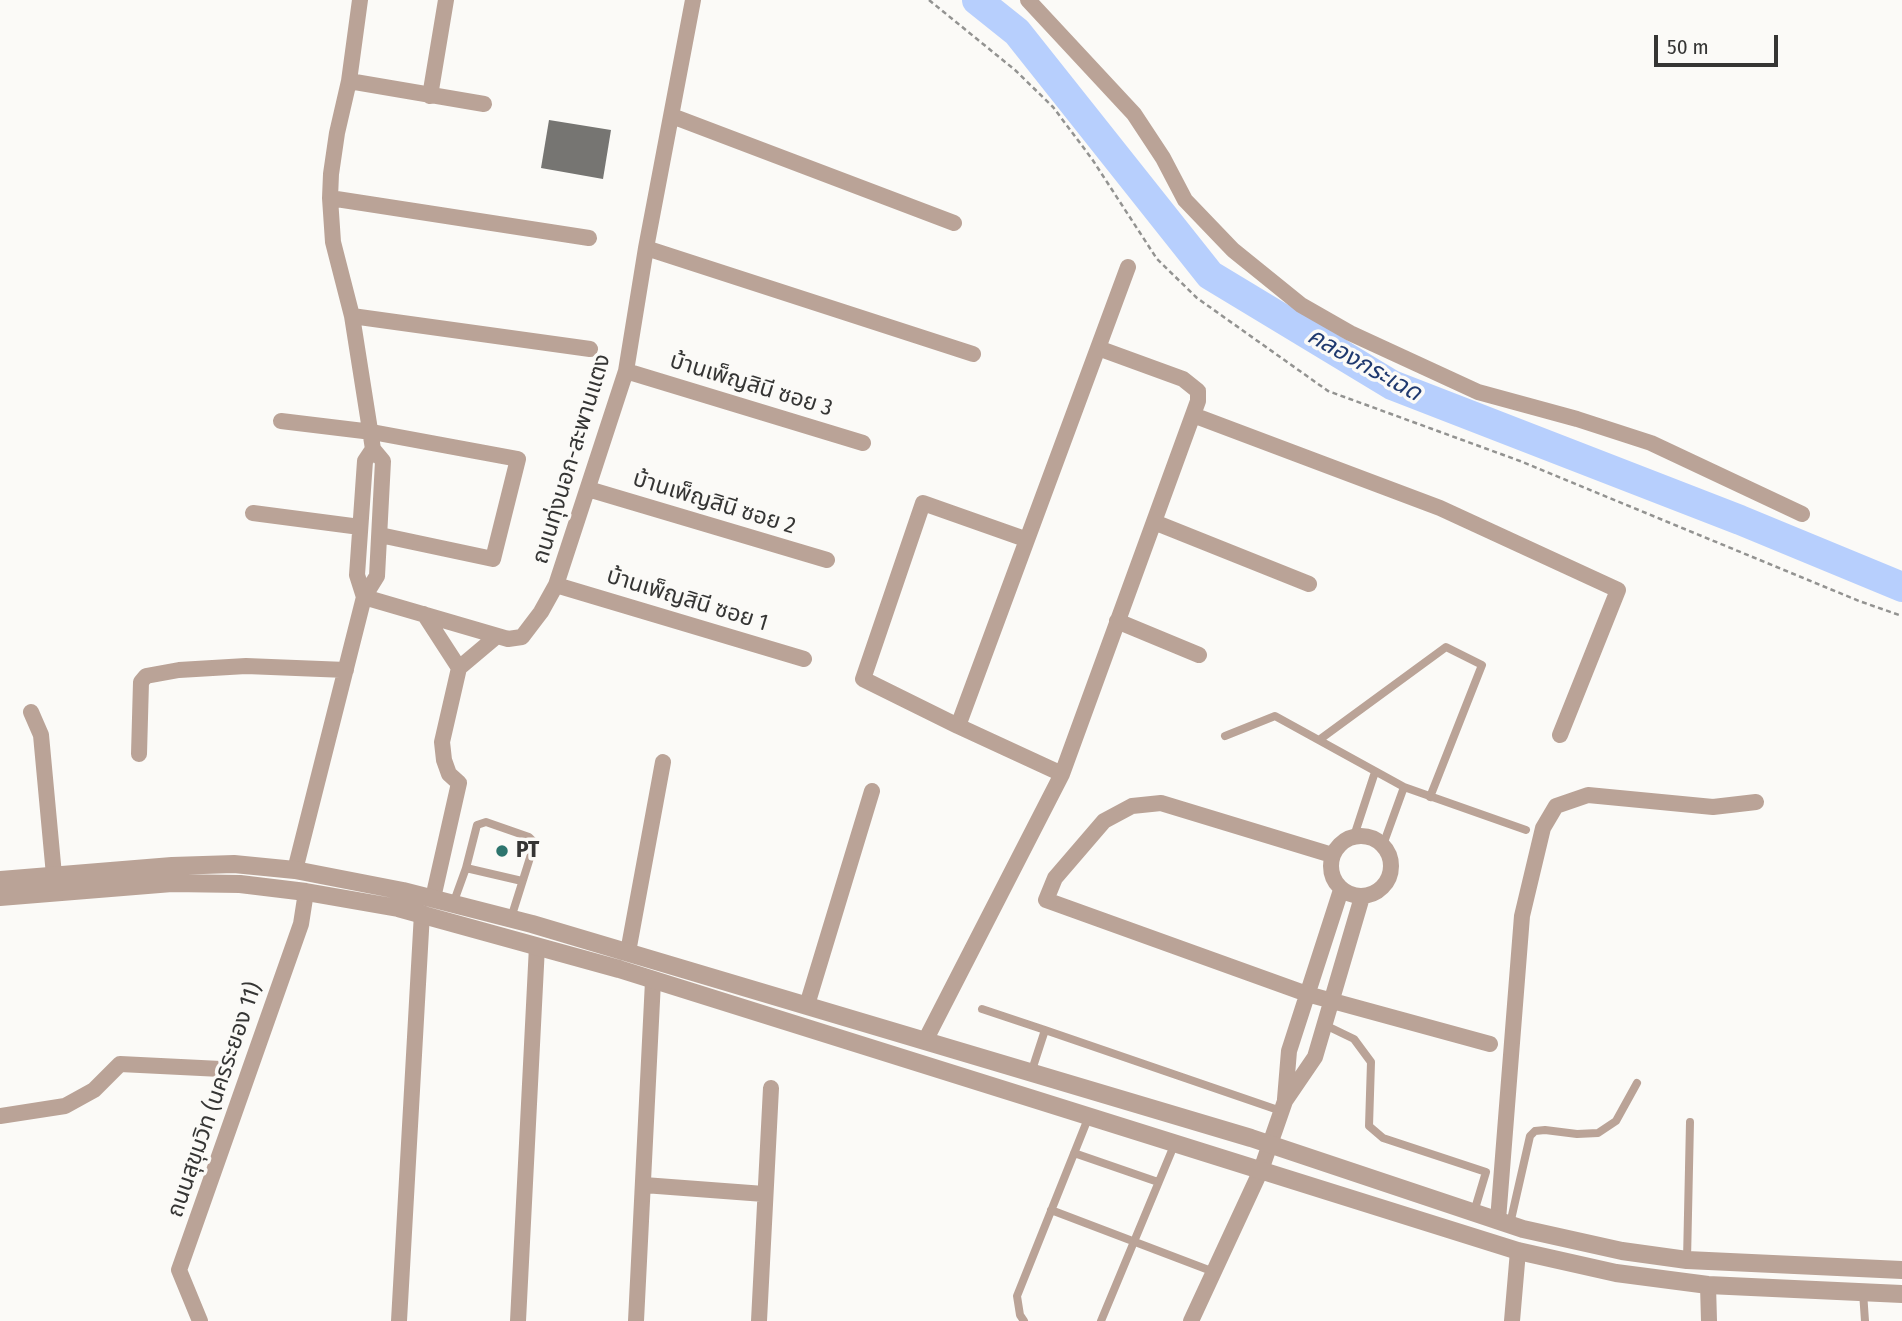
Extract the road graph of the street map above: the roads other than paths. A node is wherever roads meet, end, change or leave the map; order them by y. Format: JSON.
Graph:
{"nodes":[{"id":1,"x":360,"y":0,"type":"edge"},
{"id":2,"x":446,"y":0,"type":"edge"},
{"id":3,"x":693,"y":0,"type":"edge"},
{"id":4,"x":1028,"y":0,"type":"edge"},
{"id":5,"x":349,"y":81,"type":"junction"},
{"id":6,"x":430,"y":96,"type":"junction"},
{"id":7,"x":484,"y":104,"type":"dead end"},
{"id":8,"x":672,"y":116,"type":"junction"},
{"id":9,"x":330,"y":198,"type":"junction"},
{"id":10,"x":954,"y":223,"type":"dead end"},
{"id":11,"x":589,"y":238,"type":"dead end"},
{"id":12,"x":646,"y":248,"type":"junction"},
{"id":13,"x":1128,"y":267,"type":"dead end"},
{"id":14,"x":352,"y":316,"type":"junction"},
{"id":15,"x":1098,"y":348,"type":"junction"},
{"id":16,"x":590,"y":349,"type":"dead end"},
{"id":17,"x":973,"y":354,"type":"dead end"},
{"id":18,"x":626,"y":372,"type":"junction"},
{"id":19,"x":1193,"y":415,"type":"junction"},
{"id":20,"x":281,"y":421,"type":"dead end"},
{"id":21,"x":372,"y":432,"type":"junction"},
{"id":22,"x":863,"y":443,"type":"dead end"},
{"id":23,"x":373,"y":449,"type":"junction"},
{"id":24,"x":588,"y":489,"type":"junction"},
{"id":25,"x":253,"y":513,"type":"dead end"},
{"id":26,"x":1802,"y":514,"type":"dead end"},
{"id":27,"x":1154,"y":522,"type":"junction"},
{"id":28,"x":360,"y":527,"type":"junction"},
{"id":29,"x":380,"y":535,"type":"junction"},
{"id":30,"x":1025,"y":539,"type":"junction"},
{"id":31,"x":827,"y":560,"type":"dead end"},
{"id":32,"x":1309,"y":584,"type":"dead end"},
{"id":33,"x":556,"y":585,"type":"junction"},
{"id":34,"x":364,"y":597,"type":"junction"},
{"id":35,"x":424,"y":614,"type":"junction"},
{"id":36,"x":1117,"y":621,"type":"junction"},
{"id":37,"x":497,"y":636,"type":"junction"},
{"id":38,"x":1199,"y":655,"type":"dead end"},
{"id":39,"x":804,"y":659,"type":"dead end"},
{"id":40,"x":459,"y":668,"type":"junction"},
{"id":41,"x":346,"y":670,"type":"junction"},
{"id":42,"x":31,"y":712,"type":"dead end"},
{"id":43,"x":958,"y":726,"type":"junction"},
{"id":44,"x":1560,"y":734,"type":"dead end"},
{"id":45,"x":1225,"y":736,"type":"dead end"},
{"id":46,"x":1318,"y":740,"type":"junction"},
{"id":47,"x":139,"y":754,"type":"dead end"},
{"id":48,"x":663,"y":762,"type":"dead end"},
{"id":49,"x":1375,"y":772,"type":"junction"},
{"id":50,"x":1062,"y":774,"type":"junction"},
{"id":51,"x":1404,"y":787,"type":"junction"},
{"id":52,"x":872,"y":791,"type":"dead end"},
{"id":53,"x":1430,"y":797,"type":"junction"},
{"id":54,"x":1756,"y":802,"type":"dead end"},
{"id":55,"x":1526,"y":830,"type":"dead end"},
{"id":56,"x":1354,"y":836,"type":"junction"},
{"id":57,"x":1383,"y":845,"type":"junction"},
{"id":58,"x":1332,"y":855,"type":"junction"},
{"id":59,"x":467,"y":868,"type":"junction"},
{"id":60,"x":295,"y":870,"type":"junction"},
{"id":61,"x":54,"y":875,"type":"junction"},
{"id":62,"x":0,"y":880,"type":"edge"},
{"id":63,"x":522,"y":881,"type":"junction"},
{"id":64,"x":1341,"y":890,"type":"junction"},
{"id":65,"x":306,"y":892,"type":"junction"},
{"id":66,"x":0,"y":897,"type":"edge"},
{"id":67,"x":1362,"y":897,"type":"junction"},
{"id":68,"x":433,"y":898,"type":"junction"},
{"id":69,"x":453,"y":904,"type":"junction"},
{"id":70,"x":422,"y":913,"type":"junction"},
{"id":71,"x":511,"y":918,"type":"junction"},
{"id":72,"x":537,"y":946,"type":"junction"},
{"id":73,"x":628,"y":952,"type":"junction"},
{"id":74,"x":653,"y":981,"type":"junction"},
{"id":75,"x":1307,"y":994,"type":"junction"},
{"id":76,"x":1332,"y":1001,"type":"junction"},
{"id":77,"x":807,"y":1005,"type":"junction"},
{"id":78,"x":982,"y":1009,"type":"dead end"},
{"id":79,"x":1325,"y":1024,"type":"junction"},
{"id":80,"x":1045,"y":1030,"type":"junction"},
{"id":81,"x":925,"y":1041,"type":"junction"},
{"id":82,"x":1490,"y":1044,"type":"dead end"},
{"id":83,"x":220,"y":1069,"type":"dead end"},
{"id":84,"x":1031,"y":1073,"type":"junction"},
{"id":85,"x":1637,"y":1083,"type":"dead end"},
{"id":86,"x":771,"y":1088,"type":"dead end"},
{"id":87,"x":1283,"y":1106,"type":"junction"},
{"id":88,"x":0,"y":1116,"type":"edge"},
{"id":89,"x":1089,"y":1116,"type":"junction"},
{"id":90,"x":1690,"y":1122,"type":"dead end"},
{"id":91,"x":1175,"y":1143,"type":"junction"},
{"id":92,"x":1270,"y":1145,"type":"junction"},
{"id":93,"x":1074,"y":1153,"type":"junction"},
{"id":94,"x":1261,"y":1170,"type":"junction"},
{"id":95,"x":1158,"y":1182,"type":"junction"},
{"id":96,"x":644,"y":1185,"type":"junction"},
{"id":97,"x":764,"y":1194,"type":"junction"},
{"id":98,"x":1051,"y":1210,"type":"junction"},
{"id":99,"x":1474,"y":1212,"type":"junction"},
{"id":100,"x":1504,"y":1222,"type":"junction"},
{"id":101,"x":1134,"y":1242,"type":"junction"},
{"id":102,"x":1518,"y":1251,"type":"junction"},
{"id":103,"x":1688,"y":1260,"type":"junction"},
{"id":104,"x":1867,"y":1269,"type":"junction"},
{"id":105,"x":1902,"y":1270,"type":"edge"},
{"id":106,"x":1214,"y":1272,"type":"junction"},
{"id":107,"x":1708,"y":1285,"type":"junction"},
{"id":108,"x":1866,"y":1292,"type":"junction"},
{"id":109,"x":1902,"y":1294,"type":"edge"},
{"id":110,"x":200,"y":1321,"type":"edge"},
{"id":111,"x":399,"y":1321,"type":"edge"},
{"id":112,"x":518,"y":1321,"type":"edge"},
{"id":113,"x":636,"y":1321,"type":"edge"},
{"id":114,"x":759,"y":1321,"type":"edge"},
{"id":115,"x":1024,"y":1321,"type":"edge"},
{"id":116,"x":1101,"y":1321,"type":"edge"},
{"id":117,"x":1191,"y":1321,"type":"edge"},
{"id":118,"x":1512,"y":1321,"type":"edge"},
{"id":119,"x":1709,"y":1321,"type":"edge"},
{"id":120,"x":1866,"y":1321,"type":"edge"}],
"edges":[{"from":1,"to":5,"type":"street"},
{"from":2,"to":6,"type":"street"},
{"from":3,"to":8,"type":"street","name":"ถนนทุ่งนอก-สะพานแตง"},
{"from":4,"to":26,"type":"street"},
{"from":5,"to":6,"type":"street"},
{"from":5,"to":9,"type":"street"},
{"from":6,"to":7,"type":"street"},
{"from":8,"to":10,"type":"street"},
{"from":8,"to":12,"type":"street","name":"ถนนทุ่งนอก-สะพานแตง"},
{"from":9,"to":11,"type":"street"},
{"from":9,"to":14,"type":"street"},
{"from":12,"to":17,"type":"street"},
{"from":12,"to":18,"type":"street","name":"ถนนทุ่งนอก-สะพานแตง"},
{"from":13,"to":15,"type":"street"},
{"from":14,"to":16,"type":"street"},
{"from":14,"to":21,"type":"street"},
{"from":15,"to":19,"type":"street"},
{"from":15,"to":30,"type":"street"},
{"from":18,"to":22,"type":"street","name":"บ้านเพ็ญสินี ซอย 3"},
{"from":18,"to":24,"type":"street","name":"ถนนทุ่งนอก-สะพานแตง"},
{"from":19,"to":27,"type":"street"},
{"from":19,"to":44,"type":"street"},
{"from":20,"to":21,"type":"street"},
{"from":21,"to":23,"type":"street"},
{"from":21,"to":29,"type":"street"},
{"from":23,"to":28,"type":"street"},
{"from":23,"to":29,"type":"street"},
{"from":24,"to":31,"type":"street","name":"บ้านเพ็ญสินี ซอย 2"},
{"from":24,"to":33,"type":"street","name":"ถนนทุ่งนอก-สะพานแตง"},
{"from":25,"to":28,"type":"street"},
{"from":27,"to":32,"type":"street"},
{"from":27,"to":36,"type":"street"},
{"from":28,"to":34,"type":"street"},
{"from":29,"to":34,"type":"street"},
{"from":30,"to":43,"type":"street"},
{"from":30,"to":43,"type":"street"},
{"from":33,"to":37,"type":"street","name":"ถนนทุ่งนอก-สะพานแตง"},
{"from":33,"to":39,"type":"street","name":"บ้านเพ็ญสินี ซอย 1"},
{"from":34,"to":35,"type":"street","name":"ถนนทุ่งนอก-สะพานแตง"},
{"from":34,"to":41,"type":"street"},
{"from":35,"to":37,"type":"street","name":"ถนนทุ่งนอก-สะพานแตง"},
{"from":35,"to":40,"type":"street"},
{"from":36,"to":38,"type":"street"},
{"from":36,"to":50,"type":"street"},
{"from":37,"to":40,"type":"street"},
{"from":40,"to":68,"type":"street"},
{"from":41,"to":47,"type":"street"},
{"from":41,"to":60,"type":"street"},
{"from":42,"to":61,"type":"street"},
{"from":43,"to":50,"type":"street"},
{"from":45,"to":46,"type":"lane"},
{"from":46,"to":49,"type":"lane"},
{"from":46,"to":53,"type":"lane"},
{"from":48,"to":73,"type":"street"},
{"from":49,"to":51,"type":"lane"},
{"from":49,"to":56,"type":"lane"},
{"from":50,"to":81,"type":"street"},
{"from":51,"to":53,"type":"lane"},
{"from":51,"to":57,"type":"lane"},
{"from":52,"to":77,"type":"street"},
{"from":53,"to":55,"type":"lane"},
{"from":54,"to":100,"type":"street"},
{"from":56,"to":57,"type":"street"},
{"from":56,"to":58,"type":"street"},
{"from":57,"to":67,"type":"street"},
{"from":58,"to":64,"type":"street"},
{"from":58,"to":75,"type":"street"},
{"from":59,"to":63,"type":"lane"},
{"from":59,"to":63,"type":"lane"},
{"from":59,"to":69,"type":"lane"},
{"from":60,"to":61,"type":"street"},
{"from":60,"to":68,"type":"street"},
{"from":61,"to":62,"type":"street"},
{"from":63,"to":71,"type":"lane"},
{"from":64,"to":67,"type":"street"},
{"from":64,"to":75,"type":"street"},
{"from":65,"to":66,"type":"street"},
{"from":65,"to":70,"type":"street"},
{"from":65,"to":110,"type":"street","name":"ถนนสุขุมวิท (นครระยอง 11)"},
{"from":67,"to":76,"type":"street"},
{"from":68,"to":69,"type":"street"},
{"from":69,"to":71,"type":"street"},
{"from":70,"to":72,"type":"street"},
{"from":70,"to":111,"type":"street"},
{"from":71,"to":73,"type":"street"},
{"from":72,"to":74,"type":"street"},
{"from":72,"to":112,"type":"street"},
{"from":73,"to":77,"type":"street"},
{"from":74,"to":89,"type":"street"},
{"from":74,"to":96,"type":"street"},
{"from":75,"to":76,"type":"street"},
{"from":75,"to":87,"type":"street"},
{"from":76,"to":79,"type":"street"},
{"from":76,"to":82,"type":"street"},
{"from":77,"to":81,"type":"street"},
{"from":78,"to":80,"type":"lane"},
{"from":79,"to":87,"type":"street"},
{"from":79,"to":99,"type":"lane"},
{"from":80,"to":84,"type":"lane"},
{"from":80,"to":87,"type":"lane"},
{"from":81,"to":84,"type":"street"},
{"from":83,"to":88,"type":"street"},
{"from":84,"to":92,"type":"street"},
{"from":85,"to":100,"type":"lane"},
{"from":86,"to":97,"type":"street"},
{"from":87,"to":92,"type":"street"},
{"from":89,"to":91,"type":"street"},
{"from":89,"to":93,"type":"lane"},
{"from":90,"to":103,"type":"lane"},
{"from":91,"to":94,"type":"street"},
{"from":91,"to":95,"type":"lane"},
{"from":92,"to":94,"type":"street"},
{"from":92,"to":99,"type":"street"},
{"from":93,"to":95,"type":"lane"},
{"from":93,"to":98,"type":"lane"},
{"from":94,"to":102,"type":"street"},
{"from":94,"to":106,"type":"street"},
{"from":95,"to":101,"type":"lane"},
{"from":96,"to":97,"type":"street"},
{"from":96,"to":113,"type":"street"},
{"from":97,"to":114,"type":"street"},
{"from":98,"to":101,"type":"lane"},
{"from":98,"to":115,"type":"lane"},
{"from":99,"to":100,"type":"street"},
{"from":100,"to":103,"type":"street"},
{"from":101,"to":106,"type":"lane"},
{"from":101,"to":116,"type":"lane"},
{"from":102,"to":107,"type":"street"},
{"from":102,"to":118,"type":"street"},
{"from":103,"to":104,"type":"street"},
{"from":104,"to":105,"type":"street"},
{"from":104,"to":108,"type":"street"},
{"from":106,"to":117,"type":"street"},
{"from":107,"to":108,"type":"street"},
{"from":107,"to":119,"type":"street"},
{"from":108,"to":109,"type":"street"},
{"from":108,"to":120,"type":"lane"}]}
